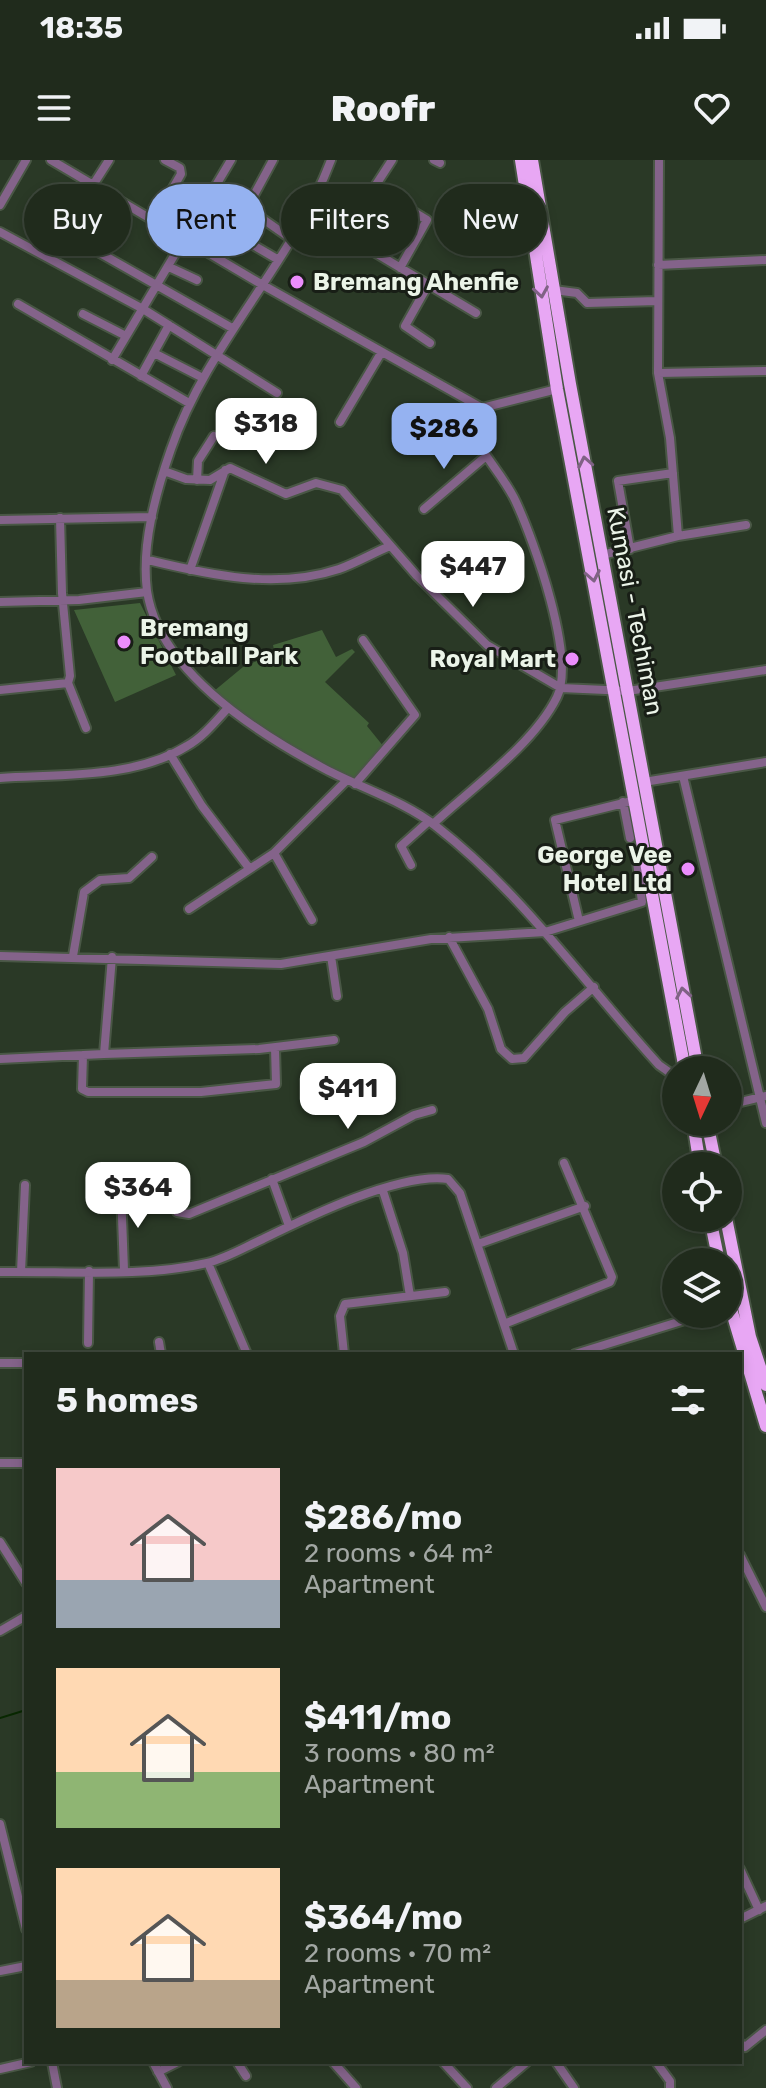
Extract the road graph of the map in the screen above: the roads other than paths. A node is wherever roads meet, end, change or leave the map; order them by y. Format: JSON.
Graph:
{"nodes":[{"id":1,"x":26,"y":160,"type":"edge"},
{"id":2,"x":51,"y":160,"type":"edge"},
{"id":3,"x":109,"y":160,"type":"edge"},
{"id":4,"x":165,"y":160,"type":"edge"},
{"id":5,"x":231,"y":160,"type":"edge"},
{"id":6,"x":273,"y":160,"type":"edge"},
{"id":7,"x":331,"y":160,"type":"edge"},
{"id":8,"x":392,"y":160,"type":"edge"},
{"id":9,"x":521,"y":160,"type":"edge"},
{"id":10,"x":532,"y":160,"type":"edge"},
{"id":11,"x":659,"y":160,"type":"edge"},
{"id":12,"x":91,"y":184,"type":"edge"},
{"id":13,"x":94,"y":184,"type":"edge"},
{"id":14,"x":175,"y":184,"type":"edge"},
{"id":15,"x":217,"y":184,"type":"edge"},
{"id":16,"x":320,"y":184,"type":"edge"},
{"id":17,"x":377,"y":184,"type":"edge"},
{"id":18,"x":1,"y":203,"type":"edge"},
{"id":19,"x":418,"y":215,"type":"edge"},
{"id":20,"x":0,"y":232,"type":"edge"},
{"id":21,"x":281,"y":232,"type":"edge"},
{"id":22,"x":418,"y":236,"type":"edge"},
{"id":23,"x":265,"y":252,"type":"edge"},
{"id":24,"x":281,"y":253,"type":"edge"},
{"id":25,"x":105,"y":256,"type":"edge"},
{"id":26,"x":176,"y":256,"type":"edge"},
{"id":27,"x":213,"y":256,"type":"edge"},
{"id":28,"x":380,"y":256,"type":"edge"},
{"id":29,"x":407,"y":256,"type":"edge"},
{"id":30,"x":277,"y":259,"type":"junction"},
{"id":31,"x":766,"y":260,"type":"edge"},
{"id":32,"x":658,"y":265,"type":"junction"},
{"id":33,"x":169,"y":267,"type":"junction"},
{"id":34,"x":400,"y":268,"type":"junction"},
{"id":35,"x":197,"y":280,"type":"dead end"},
{"id":36,"x":261,"y":284,"type":"junction"},
{"id":37,"x":428,"y":285,"type":"junction"},
{"id":38,"x":157,"y":286,"type":"junction"},
{"id":39,"x":554,"y":290,"type":"junction"},
{"id":40,"x":657,"y":301,"type":"junction"},
{"id":41,"x":18,"y":304,"type":"dead end"},
{"id":42,"x":143,"y":309,"type":"junction"},
{"id":43,"x":476,"y":313,"type":"dead end"},
{"id":44,"x":83,"y":314,"type":"dead end"},
{"id":45,"x":169,"y":325,"type":"junction"},
{"id":46,"x":232,"y":328,"type":"junction"},
{"id":47,"x":126,"y":336,"type":"junction"},
{"id":48,"x":430,"y":343,"type":"dead end"},
{"id":49,"x":154,"y":353,"type":"junction"},
{"id":50,"x":215,"y":353,"type":"junction"},
{"id":51,"x":381,"y":353,"type":"junction"},
{"id":52,"x":112,"y":360,"type":"junction"},
{"id":53,"x":766,"y":371,"type":"edge"},
{"id":54,"x":658,"y":373,"type":"junction"},
{"id":55,"x":141,"y":376,"type":"junction"},
{"id":56,"x":201,"y":377,"type":"junction"},
{"id":57,"x":557,"y":389,"type":"junction"},
{"id":58,"x":277,"y":393,"type":"dead end"},
{"id":59,"x":189,"y":403,"type":"junction"},
{"id":60,"x":482,"y":408,"type":"junction"},
{"id":61,"x":340,"y":422,"type":"dead end"},
{"id":62,"x":214,"y":436,"type":"dead end"},
{"id":63,"x":485,"y":457,"type":"junction"},
{"id":64,"x":225,"y":469,"type":"junction"},
{"id":65,"x":164,"y":471,"type":"junction"},
{"id":66,"x":673,"y":473,"type":"junction"},
{"id":67,"x":197,"y":480,"type":"junction"},
{"id":68,"x":424,"y":509,"type":"dead end"},
{"id":69,"x":152,"y":517,"type":"junction"},
{"id":70,"x":60,"y":518,"type":"junction"},
{"id":71,"x":0,"y":520,"type":"edge"},
{"id":72,"x":746,"y":525,"type":"dead end"},
{"id":73,"x":678,"y":536,"type":"junction"},
{"id":74,"x":390,"y":546,"type":"junction"},
{"id":75,"x":630,"y":549,"type":"junction"},
{"id":76,"x":602,"y":555,"type":"junction"},
{"id":77,"x":148,"y":560,"type":"junction"},
{"id":78,"x":190,"y":570,"type":"junction"},
{"id":79,"x":147,"y":592,"type":"junction"},
{"id":80,"x":64,"y":601,"type":"junction"},
{"id":81,"x":0,"y":602,"type":"edge"},
{"id":82,"x":363,"y":640,"type":"dead end"},
{"id":83,"x":766,"y":670,"type":"edge"},
{"id":84,"x":68,"y":683,"type":"junction"},
{"id":85,"x":561,"y":688,"type":"junction"},
{"id":86,"x":0,"y":690,"type":"edge"},
{"id":87,"x":622,"y":692,"type":"junction"},
{"id":88,"x":227,"y":709,"type":"junction"},
{"id":89,"x":86,"y":728,"type":"dead end"},
{"id":90,"x":170,"y":754,"type":"junction"},
{"id":91,"x":766,"y":762,"type":"edge"},
{"id":92,"x":683,"y":776,"type":"junction"},
{"id":93,"x":0,"y":778,"type":"edge"},
{"id":94,"x":351,"y":782,"type":"junction"},
{"id":95,"x":644,"y":782,"type":"junction"},
{"id":96,"x":629,"y":801,"type":"junction"},
{"id":97,"x":431,"y":823,"type":"junction"},
{"id":98,"x":630,"y":838,"type":"dead end"},
{"id":99,"x":274,"y":853,"type":"junction"},
{"id":100,"x":152,"y":857,"type":"dead end"},
{"id":101,"x":637,"y":862,"type":"dead end"},
{"id":102,"x":411,"y":865,"type":"dead end"},
{"id":103,"x":249,"y":868,"type":"junction"},
{"id":104,"x":189,"y":909,"type":"dead end"},
{"id":105,"x":312,"y":920,"type":"dead end"},
{"id":106,"x":579,"y":921,"type":"junction"},
{"id":107,"x":545,"y":932,"type":"junction"},
{"id":108,"x":449,"y":937,"type":"junction"},
{"id":109,"x":0,"y":956,"type":"edge"},
{"id":110,"x":73,"y":956,"type":"junction"},
{"id":111,"x":331,"y":956,"type":"junction"},
{"id":112,"x":112,"y":957,"type":"junction"},
{"id":113,"x":594,"y":987,"type":"junction"},
{"id":114,"x":337,"y":996,"type":"dead end"},
{"id":115,"x":334,"y":1040,"type":"dead end"},
{"id":116,"x":275,"y":1048,"type":"junction"},
{"id":117,"x":104,"y":1054,"type":"junction"},
{"id":118,"x":83,"y":1055,"type":"junction"},
{"id":119,"x":682,"y":1056,"type":"edge"},
{"id":120,"x":695,"y":1056,"type":"edge"},
{"id":121,"x":0,"y":1059,"type":"edge"},
{"id":122,"x":662,"y":1067,"type":"edge"},
{"id":123,"x":763,"y":1097,"type":"edge"},
{"id":124,"x":742,"y":1102,"type":"edge"},
{"id":125,"x":432,"y":1110,"type":"dead end"},
{"id":126,"x":766,"y":1123,"type":"edge"},
{"id":127,"x":564,"y":1163,"type":"dead end"},
{"id":128,"x":272,"y":1179,"type":"junction"},
{"id":129,"x":25,"y":1185,"type":"dead end"},
{"id":130,"x":168,"y":1188,"type":"dead end"},
{"id":131,"x":121,"y":1191,"type":"dead end"},
{"id":132,"x":383,"y":1191,"type":"junction"},
{"id":133,"x":585,"y":1206,"type":"junction"},
{"id":134,"x":289,"y":1226,"type":"junction"},
{"id":135,"x":478,"y":1244,"type":"junction"},
{"id":136,"x":208,"y":1263,"type":"junction"},
{"id":137,"x":124,"y":1270,"type":"junction"},
{"id":138,"x":89,"y":1271,"type":"junction"},
{"id":139,"x":0,"y":1272,"type":"edge"},
{"id":140,"x":21,"y":1272,"type":"junction"},
{"id":141,"x":445,"y":1292,"type":"dead end"},
{"id":142,"x":410,"y":1296,"type":"junction"},
{"id":143,"x":504,"y":1324,"type":"junction"},
{"id":144,"x":662,"y":1327,"type":"edge"},
{"id":145,"x":740,"y":1328,"type":"edge"},
{"id":146,"x":159,"y":1342,"type":"dead end"},
{"id":147,"x":88,"y":1343,"type":"dead end"},
{"id":148,"x":161,"y":1352,"type":"edge"},
{"id":149,"x":246,"y":1352,"type":"edge"},
{"id":150,"x":344,"y":1352,"type":"edge"},
{"id":151,"x":513,"y":1352,"type":"edge"},
{"id":152,"x":582,"y":1352,"type":"edge"},
{"id":153,"x":0,"y":1363,"type":"edge"},
{"id":154,"x":24,"y":1363,"type":"edge"},
{"id":155,"x":761,"y":1385,"type":"edge"},
{"id":156,"x":766,"y":1426,"type":"edge"},
{"id":157,"x":0,"y":1463,"type":"edge"},
{"id":158,"x":24,"y":1463,"type":"edge"},
{"id":159,"x":0,"y":1542,"type":"edge"},
{"id":160,"x":742,"y":1559,"type":"edge"},
{"id":161,"x":24,"y":1580,"type":"edge"},
{"id":162,"x":766,"y":1607,"type":"edge"},
{"id":163,"x":24,"y":1617,"type":"edge"},
{"id":164,"x":0,"y":1631,"type":"edge"},
{"id":165,"x":0,"y":1824,"type":"edge"},
{"id":166,"x":4,"y":1859,"type":"edge"},
{"id":167,"x":742,"y":1872,"type":"edge"},
{"id":168,"x":764,"y":1909,"type":"edge"},
{"id":169,"x":742,"y":1918,"type":"edge"},
{"id":170,"x":24,"y":1923,"type":"edge"},
{"id":171,"x":24,"y":1966,"type":"edge"},
{"id":172,"x":0,"y":1971,"type":"edge"},
{"id":173,"x":766,"y":2030,"type":"edge"},
{"id":174,"x":742,"y":2045,"type":"edge"},
{"id":175,"x":24,"y":2064,"type":"edge"},
{"id":176,"x":52,"y":2064,"type":"edge"},
{"id":177,"x":154,"y":2064,"type":"edge"},
{"id":178,"x":174,"y":2064,"type":"edge"},
{"id":179,"x":238,"y":2064,"type":"edge"},
{"id":180,"x":335,"y":2064,"type":"edge"},
{"id":181,"x":445,"y":2064,"type":"edge"},
{"id":182,"x":525,"y":2064,"type":"edge"},
{"id":183,"x":557,"y":2064,"type":"edge"},
{"id":184,"x":657,"y":2064,"type":"edge"},
{"id":185,"x":0,"y":2069,"type":"edge"},
{"id":186,"x":158,"y":2072,"type":"junction"},
{"id":187,"x":246,"y":2076,"type":"dead end"},
{"id":188,"x":57,"y":2088,"type":"edge"},
{"id":189,"x":167,"y":2088,"type":"edge"},
{"id":190,"x":356,"y":2088,"type":"edge"},
{"id":191,"x":467,"y":2088,"type":"edge"},
{"id":192,"x":496,"y":2088,"type":"edge"},
{"id":193,"x":574,"y":2088,"type":"edge"},
{"id":194,"x":670,"y":2088,"type":"edge"}],
"edges":[{"from":1,"to":18,"type":"street"},
{"from":2,"to":12,"type":"street"},
{"from":3,"to":13,"type":"street"},
{"from":4,"to":14,"type":"street"},
{"from":5,"to":15,"type":"street"},
{"from":6,"to":21,"type":"street"},
{"from":7,"to":16,"type":"street"},
{"from":8,"to":17,"type":"street"},
{"from":9,"to":57,"type":"highway","one_way":true},
{"from":10,"to":39,"type":"highway","name":"Kumasi - Techiman"},
{"from":11,"to":32,"type":"street"},
{"from":19,"to":22,"type":"street"},
{"from":20,"to":42,"type":"street"},
{"from":23,"to":30,"type":"street"},
{"from":24,"to":30,"type":"street"},
{"from":25,"to":38,"type":"street"},
{"from":26,"to":33,"type":"street"},
{"from":27,"to":36,"type":"street"},
{"from":28,"to":34,"type":"street"},
{"from":29,"to":34,"type":"street"},
{"from":30,"to":36,"type":"street"},
{"from":31,"to":32,"type":"street"},
{"from":32,"to":40,"type":"street"},
{"from":33,"to":35,"type":"street"},
{"from":33,"to":38,"type":"street"},
{"from":34,"to":37,"type":"street"},
{"from":36,"to":46,"type":"street"},
{"from":36,"to":51,"type":"street"},
{"from":37,"to":43,"type":"street"},
{"from":37,"to":48,"type":"street"},
{"from":38,"to":42,"type":"street"},
{"from":38,"to":46,"type":"street"},
{"from":39,"to":40,"type":"street"},
{"from":76,"to":39,"type":"highway","name":"Kumasi - Techiman","one_way":true},
{"from":40,"to":54,"type":"street"},
{"from":41,"to":52,"type":"street"},
{"from":42,"to":45,"type":"street"},
{"from":42,"to":47,"type":"street"},
{"from":44,"to":47,"type":"street"},
{"from":45,"to":49,"type":"street"},
{"from":45,"to":50,"type":"street"},
{"from":46,"to":50,"type":"street"},
{"from":47,"to":52,"type":"street"},
{"from":49,"to":55,"type":"street"},
{"from":49,"to":56,"type":"street"},
{"from":50,"to":56,"type":"street"},
{"from":50,"to":58,"type":"street"},
{"from":51,"to":60,"type":"street"},
{"from":51,"to":61,"type":"street"},
{"from":52,"to":55,"type":"street"},
{"from":53,"to":54,"type":"street"},
{"from":54,"to":66,"type":"street"},
{"from":55,"to":59,"type":"street"},
{"from":56,"to":59,"type":"street"},
{"from":57,"to":60,"type":"street"},
{"from":57,"to":87,"type":"highway","one_way":true},
{"from":59,"to":65,"type":"street"},
{"from":60,"to":63,"type":"street"},
{"from":62,"to":67,"type":"street"},
{"from":63,"to":68,"type":"street"},
{"from":63,"to":85,"type":"street"},
{"from":64,"to":67,"type":"street"},
{"from":64,"to":74,"type":"street"},
{"from":64,"to":78,"type":"street"},
{"from":65,"to":67,"type":"street"},
{"from":65,"to":69,"type":"street"},
{"from":66,"to":73,"type":"street"},
{"from":66,"to":75,"type":"street"},
{"from":69,"to":70,"type":"street"},
{"from":69,"to":77,"type":"street"},
{"from":70,"to":71,"type":"street"},
{"from":70,"to":80,"type":"street"},
{"from":72,"to":73,"type":"street"},
{"from":73,"to":75,"type":"street"},
{"from":74,"to":78,"type":"street"},
{"from":74,"to":85,"type":"street"},
{"from":75,"to":76,"type":"street"},
{"from":76,"to":87,"type":"highway","name":"Kumasi - Techiman"},
{"from":77,"to":78,"type":"street"},
{"from":77,"to":79,"type":"street"},
{"from":79,"to":80,"type":"street"},
{"from":79,"to":88,"type":"street"},
{"from":80,"to":81,"type":"street"},
{"from":80,"to":84,"type":"street"},
{"from":82,"to":94,"type":"street"},
{"from":83,"to":87,"type":"street"},
{"from":84,"to":86,"type":"street"},
{"from":84,"to":89,"type":"street"},
{"from":85,"to":87,"type":"street"},
{"from":85,"to":97,"type":"street"},
{"from":87,"to":95,"type":"highway","name":"Kumasi - Techiman"},
{"from":87,"to":96,"type":"highway"},
{"from":88,"to":90,"type":"street"},
{"from":88,"to":94,"type":"street"},
{"from":90,"to":93,"type":"street"},
{"from":90,"to":103,"type":"street"},
{"from":91,"to":92,"type":"street"},
{"from":92,"to":95,"type":"street"},
{"from":92,"to":123,"type":"street"},
{"from":94,"to":97,"type":"street"},
{"from":94,"to":99,"type":"street"},
{"from":120,"to":95,"type":"highway","name":"Kumasi - Techiman","one_way":true},
{"from":96,"to":98,"type":"street"},
{"from":96,"to":106,"type":"street"},
{"from":96,"to":119,"type":"highway"},
{"from":97,"to":102,"type":"street"},
{"from":97,"to":107,"type":"street"},
{"from":99,"to":103,"type":"street"},
{"from":99,"to":105,"type":"street"},
{"from":100,"to":110,"type":"street"},
{"from":101,"to":106,"type":"street"},
{"from":103,"to":104,"type":"street"},
{"from":106,"to":107,"type":"street"},
{"from":107,"to":108,"type":"street"},
{"from":107,"to":113,"type":"street"},
{"from":108,"to":111,"type":"street"},
{"from":108,"to":113,"type":"street"},
{"from":109,"to":110,"type":"street"},
{"from":110,"to":112,"type":"street"},
{"from":111,"to":112,"type":"street"},
{"from":111,"to":114,"type":"street"},
{"from":112,"to":117,"type":"street"},
{"from":113,"to":122,"type":"street"},
{"from":115,"to":116,"type":"street"},
{"from":116,"to":117,"type":"street"},
{"from":116,"to":118,"type":"street"},
{"from":117,"to":118,"type":"street"},
{"from":118,"to":121,"type":"street"},
{"from":123,"to":124,"type":"street"},
{"from":123,"to":126,"type":"street"},
{"from":125,"to":128,"type":"street"},
{"from":127,"to":133,"type":"street"},
{"from":128,"to":130,"type":"street"},
{"from":128,"to":134,"type":"street"},
{"from":129,"to":140,"type":"street"},
{"from":131,"to":137,"type":"street"},
{"from":132,"to":134,"type":"street"},
{"from":132,"to":135,"type":"street"},
{"from":132,"to":142,"type":"street"},
{"from":133,"to":135,"type":"street"},
{"from":133,"to":143,"type":"street"},
{"from":134,"to":136,"type":"street"},
{"from":135,"to":143,"type":"street"},
{"from":136,"to":137,"type":"street"},
{"from":136,"to":149,"type":"street"},
{"from":137,"to":138,"type":"street"},
{"from":138,"to":140,"type":"street"},
{"from":138,"to":147,"type":"street"},
{"from":139,"to":140,"type":"street"},
{"from":141,"to":142,"type":"street"},
{"from":142,"to":150,"type":"street"},
{"from":143,"to":151,"type":"street"},
{"from":144,"to":152,"type":"street"},
{"from":145,"to":155,"type":"highway"},
{"from":146,"to":148,"type":"street"},
{"from":153,"to":154,"type":"street"},
{"from":155,"to":156,"type":"highway"},
{"from":157,"to":158,"type":"street"},
{"from":159,"to":161,"type":"street"},
{"from":160,"to":162,"type":"street"},
{"from":163,"to":164,"type":"street"},
{"from":165,"to":166,"type":"street"},
{"from":166,"to":170,"type":"street"},
{"from":167,"to":168,"type":"street"},
{"from":168,"to":169,"type":"street"},
{"from":171,"to":172,"type":"street"},
{"from":173,"to":174,"type":"street"},
{"from":175,"to":185,"type":"street"},
{"from":176,"to":188,"type":"street"},
{"from":177,"to":186,"type":"street"},
{"from":178,"to":186,"type":"street"},
{"from":179,"to":187,"type":"street"},
{"from":180,"to":190,"type":"street"},
{"from":181,"to":191,"type":"street"},
{"from":182,"to":192,"type":"street"},
{"from":183,"to":193,"type":"street"},
{"from":184,"to":194,"type":"street"},
{"from":186,"to":189,"type":"street"}]}
